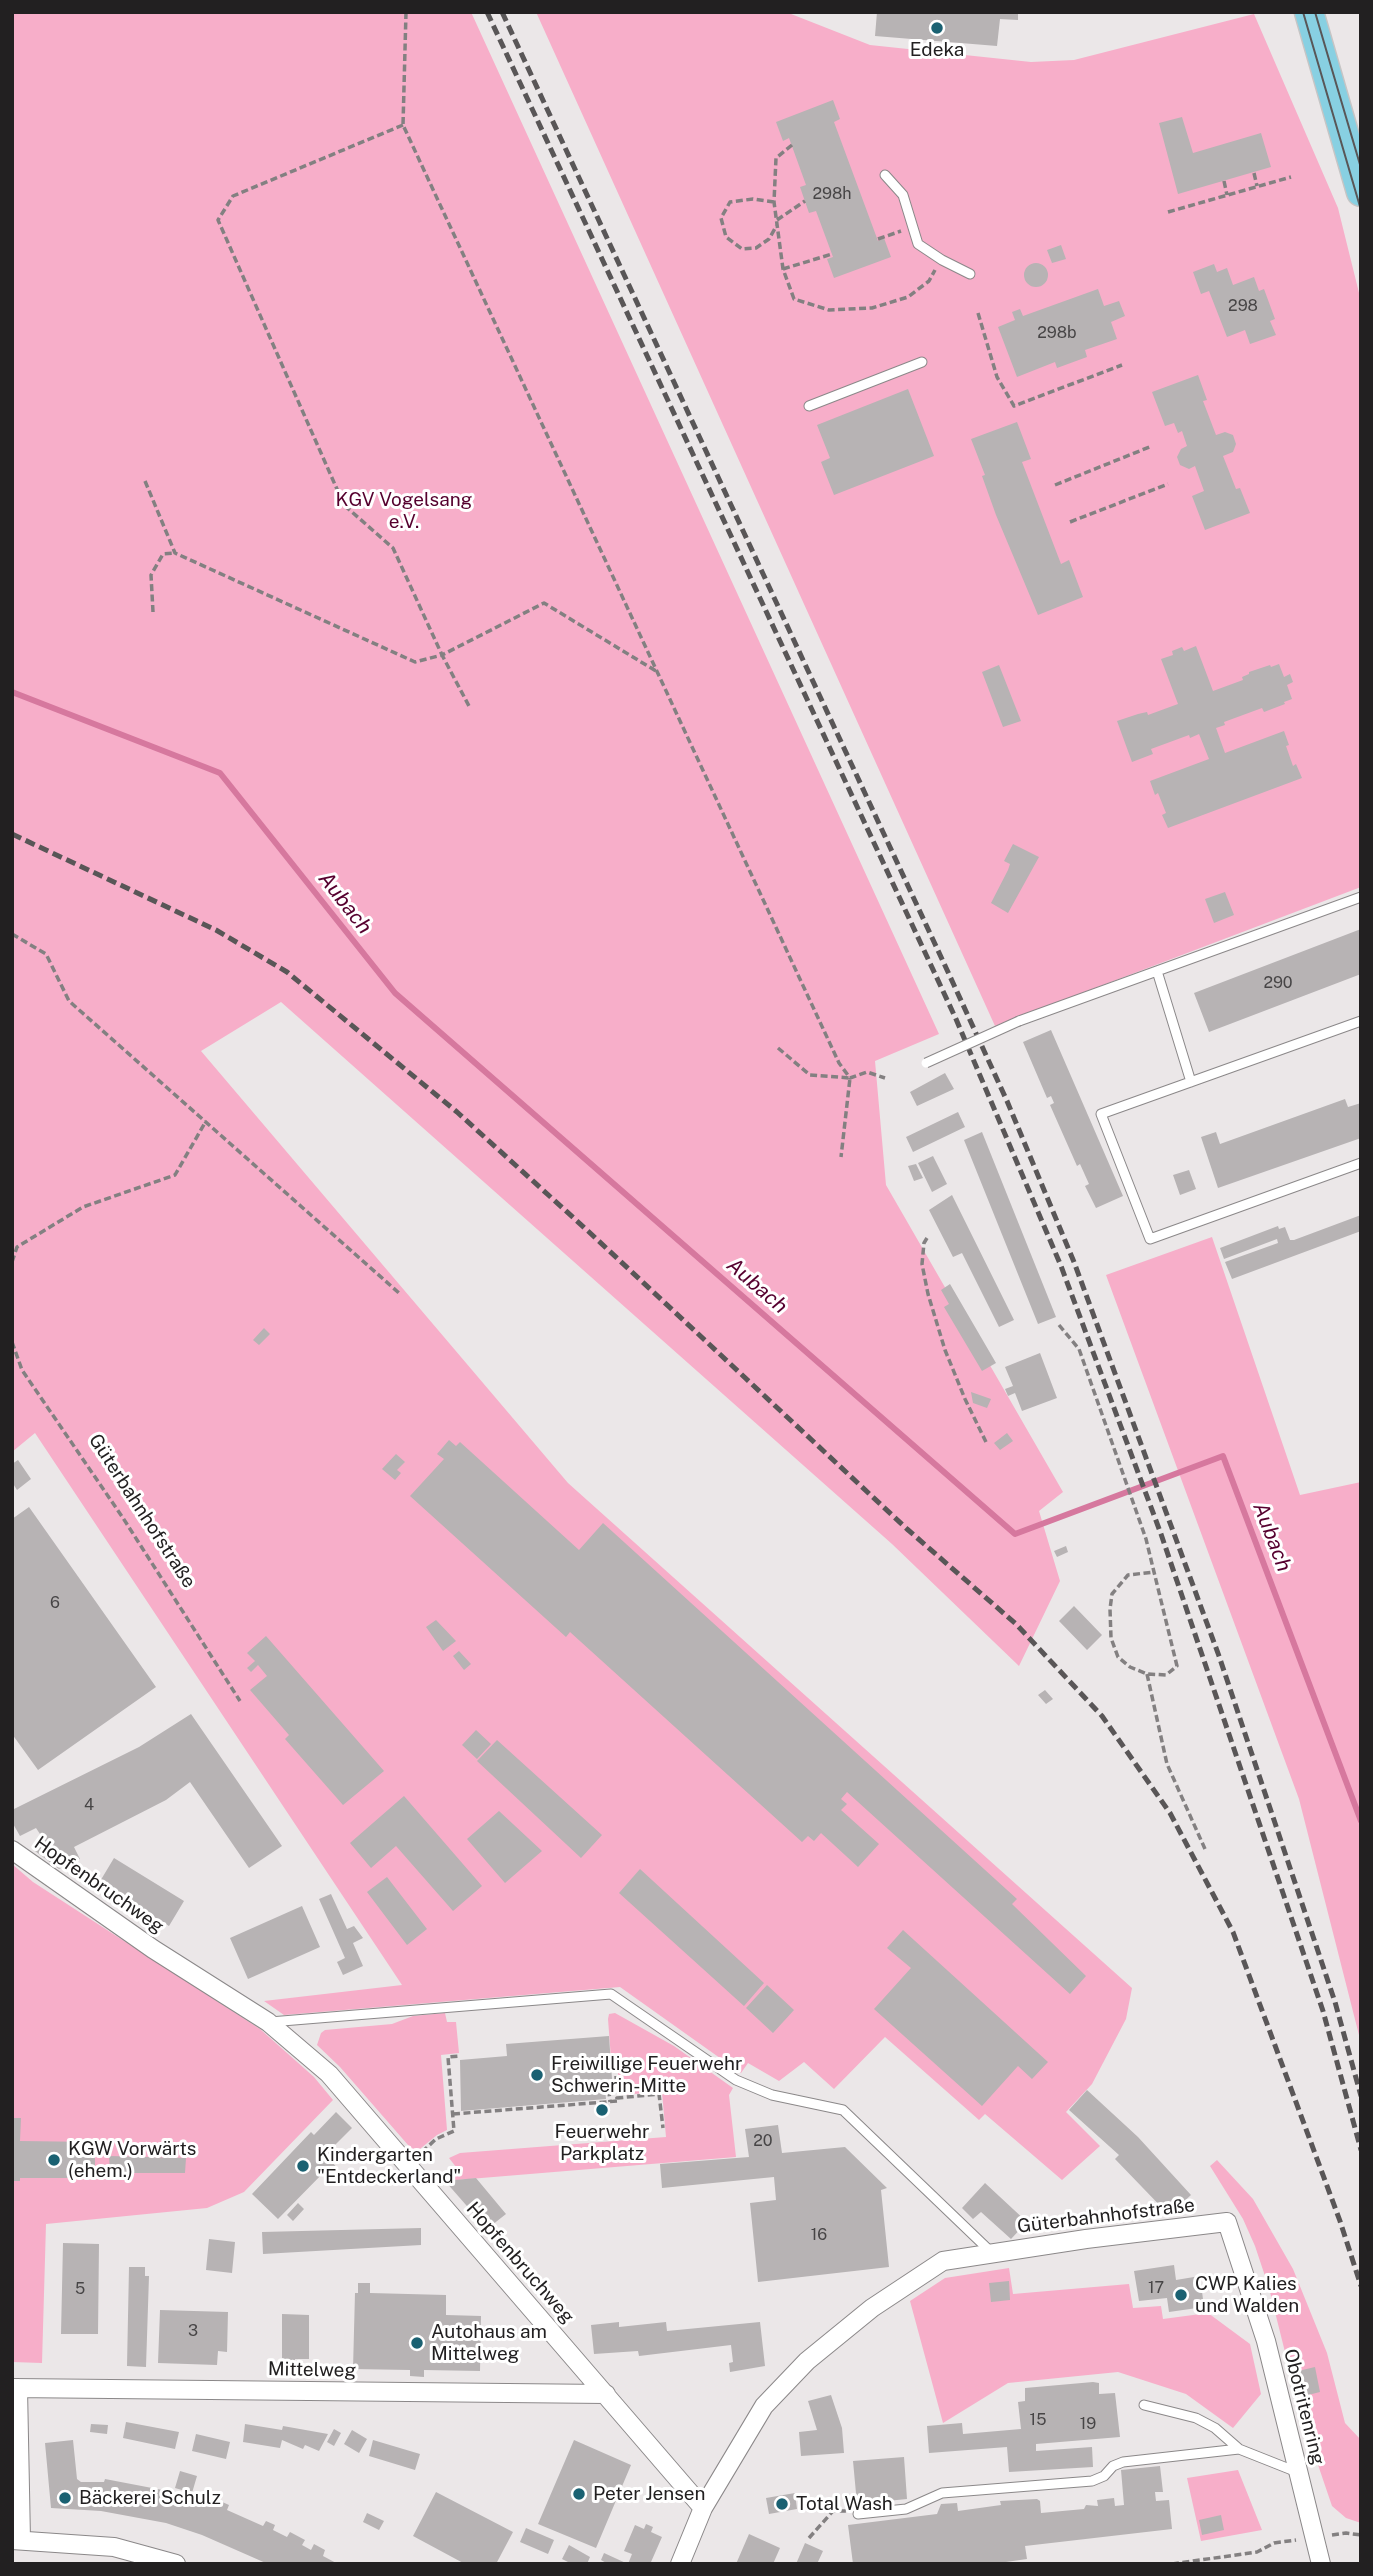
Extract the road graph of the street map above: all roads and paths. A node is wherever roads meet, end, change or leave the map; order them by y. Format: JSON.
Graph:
{"nodes":[{"id":1,"x":406,"y":12,"type":"edge"},
{"id":2,"x":1309,"y":12,"type":"edge"},
{"id":3,"x":403,"y":125,"type":"junction"},
{"id":4,"x":792,"y":145,"type":"dead end"},
{"id":5,"x":1254,"y":173,"type":"dead end"},
{"id":6,"x":885,"y":175,"type":"dead end"},
{"id":7,"x":1291,"y":177,"type":"dead end"},
{"id":8,"x":1224,"y":181,"type":"dead end"},
{"id":9,"x":1257,"y":186,"type":"junction"},
{"id":10,"x":1361,"y":192,"type":"edge"},
{"id":11,"x":1227,"y":195,"type":"junction"},
{"id":12,"x":805,"y":201,"type":"dead end"},
{"id":13,"x":774,"y":202,"type":"junction"},
{"id":14,"x":1168,"y":212,"type":"dead end"},
{"id":15,"x":777,"y":222,"type":"junction"},
{"id":16,"x":913,"y":227,"type":"junction"},
{"id":17,"x":878,"y":239,"type":"dead end"},
{"id":18,"x":832,"y":254,"type":"dead end"},
{"id":19,"x":942,"y":260,"type":"junction"},
{"id":20,"x":783,"y":269,"type":"junction"},
{"id":21,"x":970,"y":274,"type":"dead end"},
{"id":22,"x":978,"y":313,"type":"dead end"},
{"id":23,"x":922,"y":362,"type":"dead end"},
{"id":24,"x":1122,"y":365,"type":"dead end"},
{"id":25,"x":809,"y":406,"type":"dead end"},
{"id":26,"x":1152,"y":446,"type":"dead end"},
{"id":27,"x":145,"y":481,"type":"dead end"},
{"id":28,"x":1168,"y":484,"type":"dead end"},
{"id":29,"x":1055,"y":485,"type":"dead end"},
{"id":30,"x":1070,"y":522,"type":"dead end"},
{"id":31,"x":175,"y":553,"type":"junction"},
{"id":32,"x":153,"y":612,"type":"dead end"},
{"id":33,"x":442,"y":655,"type":"junction"},
{"id":34,"x":656,"y":671,"type":"junction"},
{"id":35,"x":470,"y":706,"type":"dead end"},
{"id":36,"x":1361,"y":897,"type":"edge"},
{"id":37,"x":12,"y":934,"type":"edge"},
{"id":38,"x":1157,"y":971,"type":"junction"},
{"id":39,"x":1361,"y":1020,"type":"edge"},
{"id":40,"x":778,"y":1048,"type":"dead end"},
{"id":41,"x":926,"y":1063,"type":"dead end"},
{"id":42,"x":850,"y":1078,"type":"junction"},
{"id":43,"x":885,"y":1078,"type":"dead end"},
{"id":44,"x":1191,"y":1082,"type":"junction"},
{"id":45,"x":206,"y":1122,"type":"junction"},
{"id":46,"x":841,"y":1157,"type":"dead end"},
{"id":47,"x":1361,"y":1163,"type":"edge"},
{"id":48,"x":927,"y":1238,"type":"dead end"},
{"id":49,"x":12,"y":1262,"type":"edge"},
{"id":50,"x":399,"y":1293,"type":"dead end"},
{"id":51,"x":1059,"y":1325,"type":"dead end"},
{"id":52,"x":12,"y":1342,"type":"edge"},
{"id":53,"x":986,"y":1443,"type":"dead end"},
{"id":54,"x":1154,"y":1572,"type":"junction"},
{"id":55,"x":1147,"y":1674,"type":"junction"},
{"id":56,"x":240,"y":1701,"type":"dead end"},
{"id":57,"x":1205,"y":1849,"type":"dead end"},
{"id":58,"x":12,"y":1850,"type":"edge"},
{"id":59,"x":268,"y":2022,"type":"junction"},
{"id":60,"x":460,"y":2056,"type":"dead end"},
{"id":61,"x":616,"y":2076,"type":"dead end"},
{"id":62,"x":605,"y":2083,"type":"dead end"},
{"id":63,"x":617,"y":2098,"type":"junction"},
{"id":64,"x":610,"y":2102,"type":"junction"},
{"id":65,"x":453,"y":2115,"type":"junction"},
{"id":66,"x":663,"y":2128,"type":"dead end"},
{"id":67,"x":415,"y":2158,"type":"dead end"},
{"id":68,"x":1227,"y":2222,"type":"joint"},
{"id":69,"x":990,"y":2252,"type":"junction"},
{"id":70,"x":15,"y":2388,"type":"edge"},
{"id":71,"x":606,"y":2394,"type":"junction"},
{"id":72,"x":1144,"y":2406,"type":"dead end"},
{"id":73,"x":1239,"y":2449,"type":"junction"},
{"id":74,"x":1299,"y":2473,"type":"junction"},
{"id":75,"x":703,"y":2508,"type":"junction"},
{"id":76,"x":858,"y":2514,"type":"joint"},
{"id":77,"x":1361,"y":2535,"type":"edge"},
{"id":78,"x":809,"y":2538,"type":"dead end"},
{"id":79,"x":1314,"y":2538,"type":"junction"},
{"id":80,"x":17,"y":2540,"type":"edge"},
{"id":81,"x":176,"y":2564,"type":"edge"},
{"id":82,"x":680,"y":2564,"type":"edge"},
{"id":83,"x":1172,"y":2564,"type":"edge"},
{"id":84,"x":1321,"y":2564,"type":"edge"}],
"edges":[{"from":1,"to":3,"type":"path"},
{"from":2,"to":10,"type":"main road"},
{"from":3,"to":33,"type":"path"},
{"from":3,"to":34,"type":"path"},
{"from":4,"to":13,"type":"path"},
{"from":5,"to":9,"type":"path"},
{"from":6,"to":16,"type":"lane"},
{"from":7,"to":9,"type":"path"},
{"from":8,"to":11,"type":"path"},
{"from":9,"to":11,"type":"path"},
{"from":11,"to":14,"type":"path"},
{"from":12,"to":15,"type":"path"},
{"from":13,"to":15,"type":"path"},
{"from":13,"to":15,"type":"path"},
{"from":15,"to":20,"type":"path"},
{"from":16,"to":17,"type":"path"},
{"from":16,"to":19,"type":"lane"},
{"from":18,"to":20,"type":"path"},
{"from":19,"to":20,"type":"path"},
{"from":19,"to":21,"type":"lane"},
{"from":22,"to":24,"type":"path"},
{"from":23,"to":25,"type":"lane"},
{"from":26,"to":29,"type":"path"},
{"from":27,"to":31,"type":"path"},
{"from":28,"to":30,"type":"path"},
{"from":31,"to":32,"type":"path"},
{"from":31,"to":33,"type":"path"},
{"from":33,"to":34,"type":"path"},
{"from":33,"to":35,"type":"path"},
{"from":34,"to":42,"type":"path"},
{"from":36,"to":38,"type":"lane"},
{"from":37,"to":45,"type":"path"},
{"from":38,"to":41,"type":"lane","bridge":true},
{"from":38,"to":44,"type":"lane"},
{"from":39,"to":44,"type":"lane"},
{"from":40,"to":42,"type":"path"},
{"from":42,"to":43,"type":"path"},
{"from":42,"to":46,"type":"path"},
{"from":44,"to":47,"type":"lane"},
{"from":45,"to":49,"type":"path"},
{"from":45,"to":50,"type":"path"},
{"from":48,"to":53,"type":"path"},
{"from":51,"to":54,"type":"path"},
{"from":52,"to":56,"type":"path","name":"Güterbahnhofstraße"},
{"from":54,"to":55,"type":"path"},
{"from":54,"to":55,"type":"path"},
{"from":55,"to":57,"type":"path"},
{"from":58,"to":59,"type":"street","name":"Hopfenbruchweg"},
{"from":59,"to":69,"type":"lane"},
{"from":59,"to":71,"type":"street","name":"Hopfenbruchweg"},
{"from":60,"to":65,"type":"path"},
{"from":61,"to":63,"type":"path"},
{"from":62,"to":64,"type":"path"},
{"from":63,"to":64,"type":"path"},
{"from":63,"to":66,"type":"path"},
{"from":64,"to":65,"type":"path"},
{"from":65,"to":67,"type":"path"},
{"from":68,"to":69,"type":"street","name":"Güterbahnhofstraße"},
{"from":68,"to":74,"type":"street","name":"Obotritenring"},
{"from":69,"to":75,"type":"street","name":"Güterbahnhofstraße"},
{"from":70,"to":71,"type":"street","name":"Mittelweg"},
{"from":70,"to":80,"type":"street","name":"Mittelweg"},
{"from":71,"to":75,"type":"street","name":"Hopfenbruchweg"},
{"from":72,"to":73,"type":"lane"},
{"from":73,"to":74,"type":"lane"},
{"from":73,"to":76,"type":"lane"},
{"from":74,"to":79,"type":"street","name":"Obotritenring"},
{"from":75,"to":82,"type":"street","name":"Güterbahnhofstraße"},
{"from":76,"to":78,"type":"path"},
{"from":77,"to":79,"type":"path"},
{"from":79,"to":83,"type":"path"},
{"from":79,"to":84,"type":"street","name":"Obotritenring"},
{"from":80,"to":81,"type":"street"}]}
